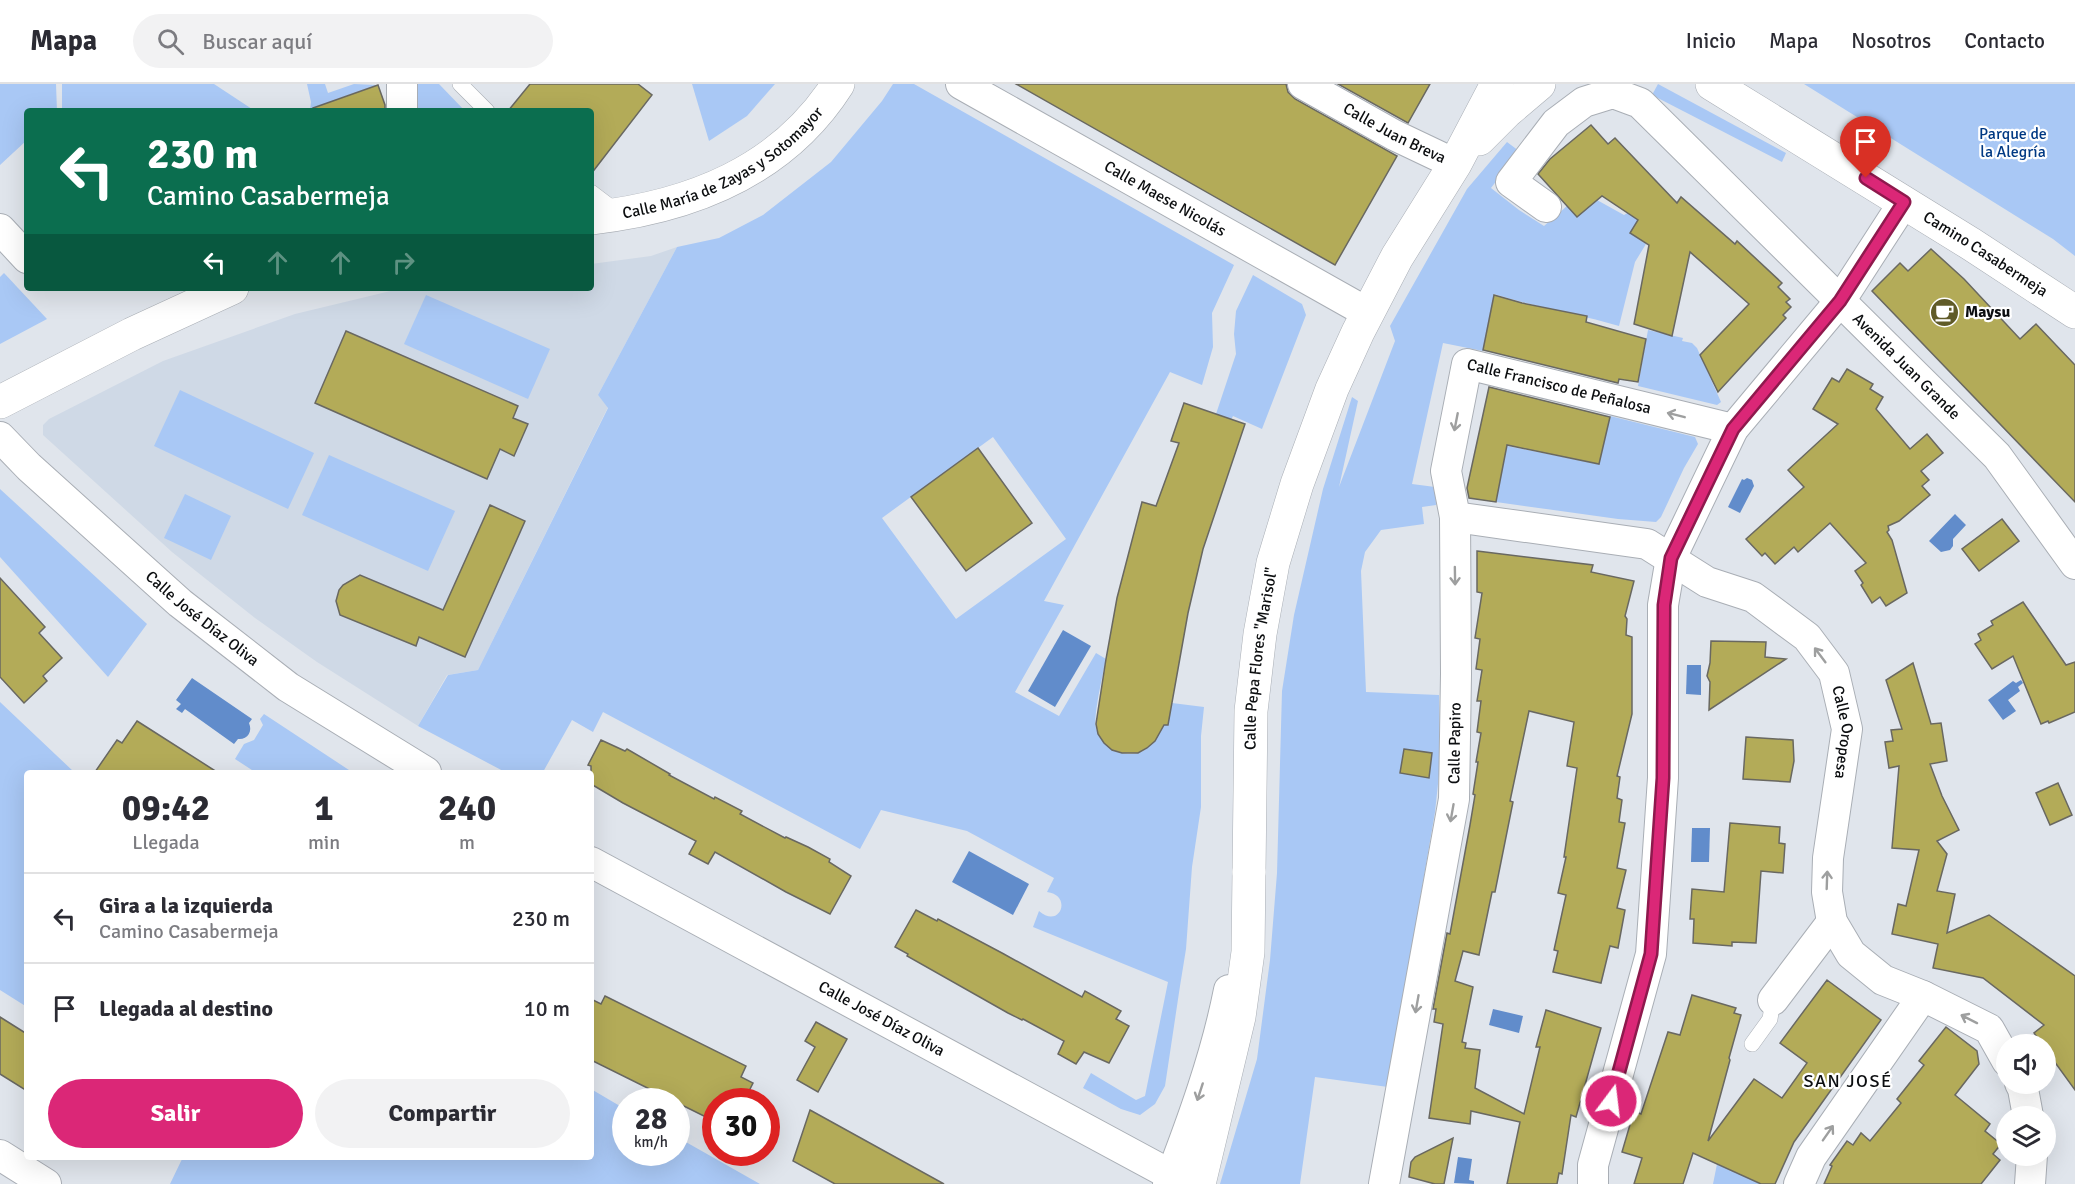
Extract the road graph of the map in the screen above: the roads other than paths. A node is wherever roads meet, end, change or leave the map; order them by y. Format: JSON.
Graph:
{"nodes":[{"id":1,"x":402,"y":84,"type":"edge"},
{"id":2,"x":460,"y":84,"type":"edge"},
{"id":3,"x":838,"y":84,"type":"edge"},
{"id":4,"x":962,"y":84,"type":"edge"},
{"id":5,"x":1303,"y":84,"type":"edge"},
{"id":6,"x":1497,"y":84,"type":"edge"},
{"id":7,"x":1539,"y":84,"type":"edge"},
{"id":8,"x":1712,"y":84,"type":"edge"},
{"id":9,"x":402,"y":108,"type":"edge"},
{"id":10,"x":484,"y":108,"type":"edge"},
{"id":11,"x":1455,"y":164,"type":"junction"},
{"id":12,"x":594,"y":197,"type":"edge"},
{"id":13,"x":1904,"y":202,"type":"junction"},
{"id":14,"x":1546,"y":207,"type":"dead end"},
{"id":15,"x":606,"y":217,"type":"edge"},
{"id":16,"x":0,"y":229,"type":"edge"},
{"id":17,"x":24,"y":255,"type":"edge"},
{"id":18,"x":221,"y":291,"type":"edge"},
{"id":19,"x":224,"y":291,"type":"edge"},
{"id":20,"x":1840,"y":301,"type":"junction"},
{"id":21,"x":2075,"y":312,"type":"edge"},
{"id":22,"x":1368,"y":313,"type":"junction"},
{"id":23,"x":0,"y":382,"type":"edge"},
{"id":24,"x":0,"y":402,"type":"edge"},
{"id":25,"x":1733,"y":429,"type":"junction"},
{"id":26,"x":0,"y":437,"type":"edge"},
{"id":27,"x":1455,"y":517,"type":"junction"},
{"id":28,"x":1671,"y":558,"type":"junction"},
{"id":29,"x":2075,"y":564,"type":"edge"},
{"id":30,"x":423,"y":770,"type":"edge"},
{"id":31,"x":594,"y":864,"type":"edge"},
{"id":32,"x":1832,"y":922,"type":"junction"},
{"id":33,"x":1923,"y":996,"type":"junction"},
{"id":34,"x":1773,"y":1000,"type":"joint"},
{"id":35,"x":1996,"y":1041,"type":"edge"},
{"id":36,"x":1752,"y":1044,"type":"dead end"},
{"id":37,"x":0,"y":1155,"type":"edge"},
{"id":38,"x":2031,"y":1166,"type":"edge"},
{"id":39,"x":1187,"y":1180,"type":"edge"},
{"id":40,"x":41,"y":1182,"type":"edge"},
{"id":41,"x":1384,"y":1184,"type":"edge"},
{"id":42,"x":1593,"y":1184,"type":"edge"},
{"id":43,"x":1799,"y":1184,"type":"edge"},
{"id":44,"x":2030,"y":1184,"type":"edge"}],
"edges":[{"from":1,"to":9,"type":"street"},
{"from":2,"to":10,"type":"lane"},
{"from":3,"to":15,"type":"main road","name":"Calle María de Zayas y Sotomayor"},
{"from":4,"to":22,"type":"street","name":"Calle Maese Nicolás"},
{"from":5,"to":11,"type":"street","name":"Calle Juan Breva"},
{"from":6,"to":11,"type":"main road","name":"Calle Pepa Flores \"Marisol\""},
{"from":7,"to":11,"type":"main road","name":"Calle Pepa Flores \"Marisol\""},
{"from":8,"to":13,"type":"main road","name":"Camino Casabermeja"},
{"from":11,"to":22,"type":"main road","name":"Calle Pepa Flores \"Marisol\""},
{"from":12,"to":15,"type":"lane"},
{"from":13,"to":20,"type":"street"},
{"from":13,"to":21,"type":"main road","name":"Camino Casabermeja"},
{"from":14,"to":20,"type":"street","name":"Avenida Juan Grande"},
{"from":16,"to":17,"type":"street"},
{"from":18,"to":23,"type":"main road"},
{"from":19,"to":24,"type":"main road"},
{"from":20,"to":25,"type":"street"},
{"from":20,"to":29,"type":"street","name":"Avenida Juan Grande"},
{"from":22,"to":39,"type":"main road","name":"Calle Pepa Flores \"Marisol\""},
{"from":25,"to":27,"type":"street","name":"Calle Francisco de Peñalosa","one_way":true},
{"from":25,"to":28,"type":"street"},
{"from":26,"to":30,"type":"street","name":"Calle José Díaz Oliva"},
{"from":27,"to":28,"type":"street"},
{"from":27,"to":41,"type":"street","name":"Calle Papiro","one_way":true},
{"from":32,"to":28,"type":"street","name":"Calle Oropesa","one_way":true},
{"from":28,"to":42,"type":"street"},
{"from":31,"to":39,"type":"street","name":"Calle José Díaz Oliva"},
{"from":32,"to":33,"type":"street","name":"Calle Oropesa"},
{"from":32,"to":34,"type":"street"},
{"from":35,"to":33,"type":"street","name":"Calle Oropesa","one_way":true},
{"from":43,"to":33,"type":"street","one_way":true},
{"from":34,"to":36,"type":"lane"},
{"from":37,"to":40,"type":"street"},
{"from":38,"to":44,"type":"street"}]}
